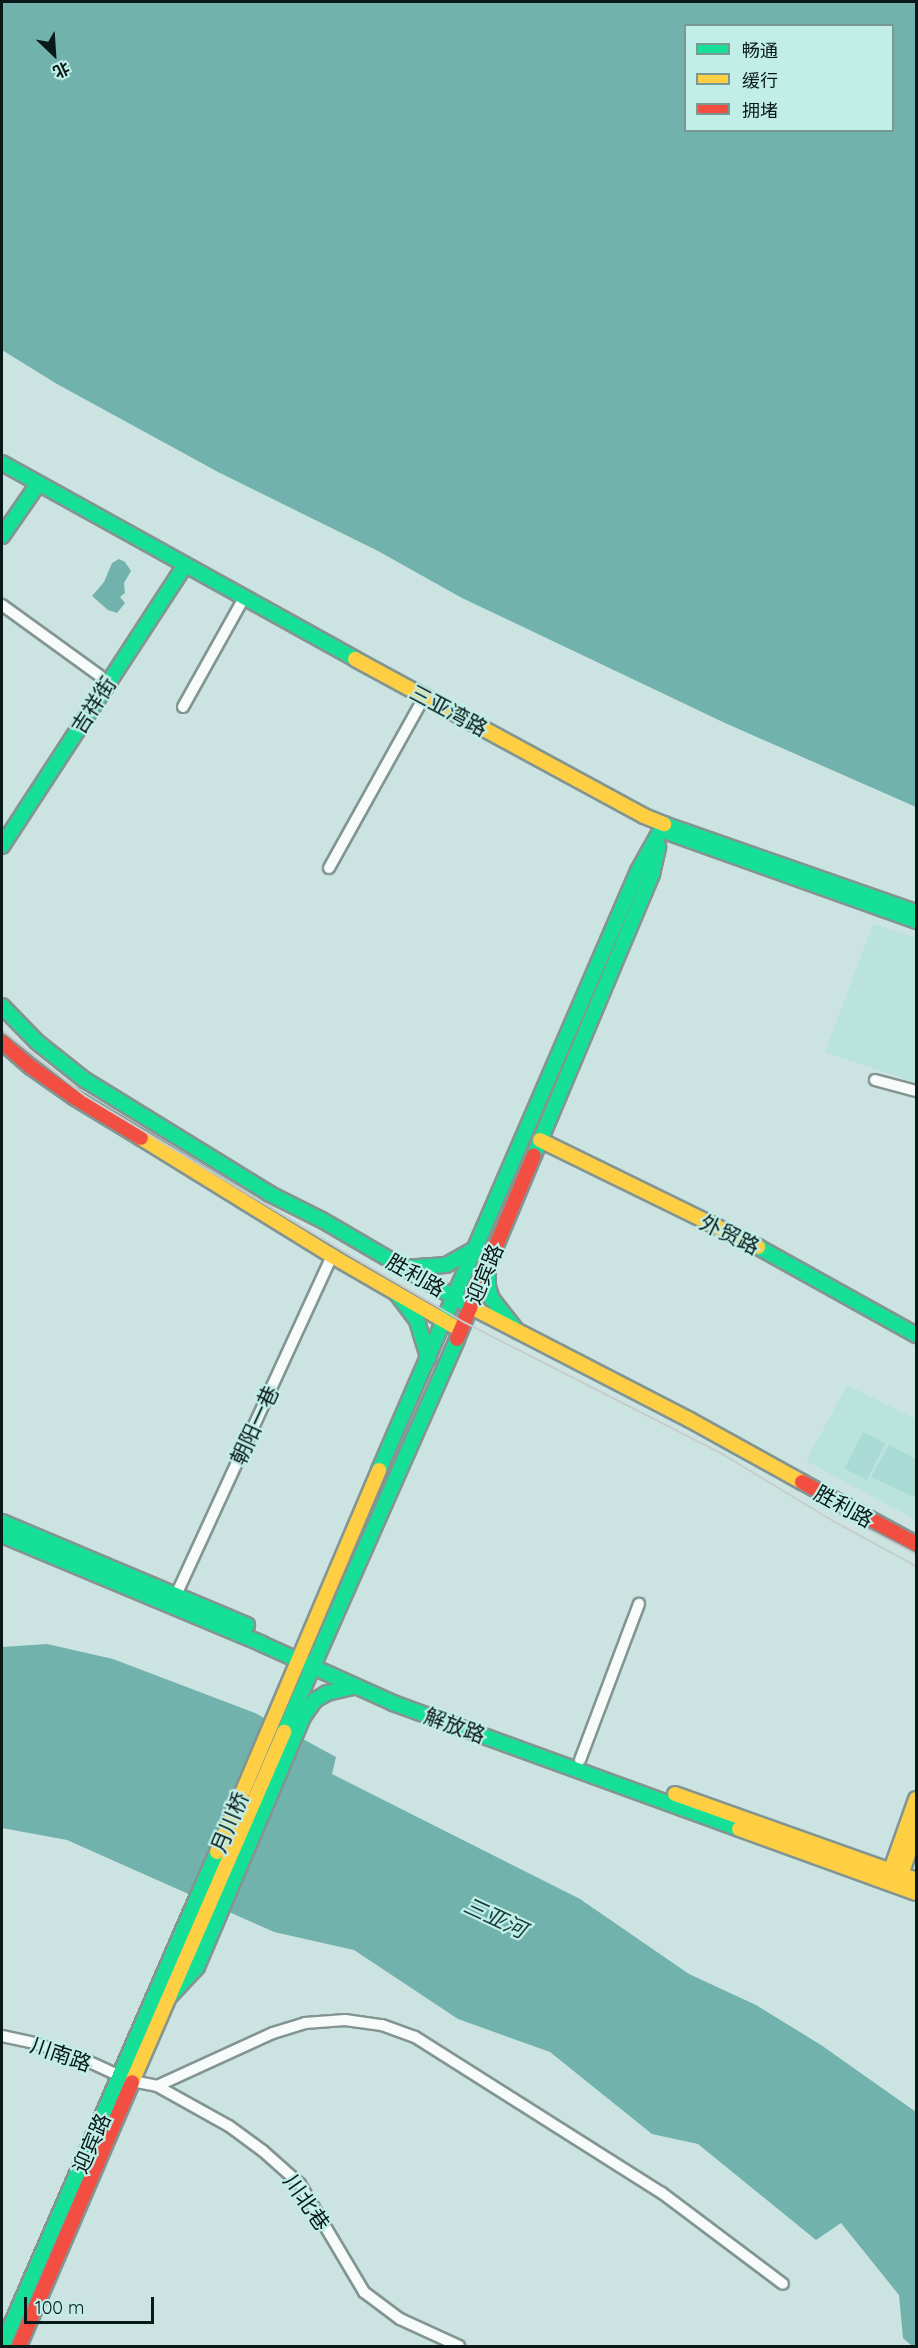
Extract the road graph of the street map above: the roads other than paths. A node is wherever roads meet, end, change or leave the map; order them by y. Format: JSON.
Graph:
{"nodes":[{"id":1,"x":2,"y":463,"type":"edge"},
{"id":2,"x":38,"y":484,"type":"junction"},
{"id":3,"x":2,"y":536,"type":"edge"},
{"id":4,"x":181,"y":564,"type":"junction"},
{"id":5,"x":244,"y":598,"type":"junction"},
{"id":6,"x":2,"y":605,"type":"edge"},
{"id":7,"x":100,"y":676,"type":"junction"},
{"id":8,"x":424,"y":697,"type":"junction"},
{"id":9,"x":183,"y":708,"type":"dead end"},
{"id":10,"x":663,"y":827,"type":"junction"},
{"id":11,"x":2,"y":829,"type":"edge"},
{"id":12,"x":2,"y":846,"type":"edge"},
{"id":13,"x":329,"y":868,"type":"dead end"},
{"id":14,"x":916,"y":912,"type":"edge"},
{"id":15,"x":916,"y":921,"type":"edge"},
{"id":16,"x":2,"y":1006,"type":"edge"},
{"id":17,"x":2,"y":1042,"type":"edge"},
{"id":18,"x":875,"y":1080,"type":"dead end"},
{"id":19,"x":916,"y":1091,"type":"edge"},
{"id":20,"x":540,"y":1140,"type":"junction"},
{"id":21,"x":473,"y":1250,"type":"junction"},
{"id":22,"x":332,"y":1256,"type":"junction"},
{"id":23,"x":489,"y":1263,"type":"junction"},
{"id":24,"x":403,"y":1268,"type":"junction"},
{"id":25,"x":397,"y":1293,"type":"junction"},
{"id":26,"x":453,"y":1297,"type":"junction"},
{"id":27,"x":471,"y":1307,"type":"junction"},
{"id":28,"x":444,"y":1320,"type":"junction"},
{"id":29,"x":461,"y":1330,"type":"junction"},
{"id":30,"x":517,"y":1331,"type":"junction"},
{"id":31,"x":916,"y":1335,"type":"edge"},
{"id":32,"x":428,"y":1358,"type":"junction"},
{"id":33,"x":2,"y":1522,"type":"edge"},
{"id":34,"x":2,"y":1535,"type":"edge"},
{"id":35,"x":916,"y":1544,"type":"edge"},
{"id":36,"x":176,"y":1595,"type":"junction"},
{"id":37,"x":639,"y":1604,"type":"dead end"},
{"id":38,"x":300,"y":1656,"type":"junction"},
{"id":39,"x":316,"y":1663,"type":"junction"},
{"id":40,"x":354,"y":1688,"type":"junction"},
{"id":41,"x":279,"y":1704,"type":"joint"},
{"id":42,"x":298,"y":1715,"type":"junction"},
{"id":43,"x":580,"y":1760,"type":"junction"},
{"id":44,"x":916,"y":1799,"type":"edge"},
{"id":45,"x":916,"y":1831,"type":"edge"},
{"id":46,"x":894,"y":1878,"type":"junction"},
{"id":47,"x":916,"y":1880,"type":"edge"},
{"id":48,"x":916,"y":1893,"type":"edge"},
{"id":49,"x":186,"y":1941,"type":"junction"},
{"id":50,"x":168,"y":1999,"type":"junction"},
{"id":51,"x":2,"y":2036,"type":"edge"},
{"id":52,"x":126,"y":2079,"type":"junction"},
{"id":53,"x":156,"y":2086,"type":"junction"},
{"id":54,"x":783,"y":2284,"type":"dead end"},
{"id":55,"x":2,"y":2346,"type":"edge"},
{"id":56,"x":19,"y":2346,"type":"edge"},
{"id":57,"x":459,"y":2346,"type":"edge"}],
"edges":[{"from":1,"to":2,"type":"main road","name":"三亚湾路"},
{"from":2,"to":3,"type":"main road"},
{"from":2,"to":4,"type":"main road","name":"三亚湾路"},
{"from":4,"to":5,"type":"main road","name":"三亚湾路"},
{"from":4,"to":7,"type":"main road","name":"吉祥街"},
{"from":4,"to":12,"type":"main road","name":"吉祥街"},
{"from":5,"to":8,"type":"main road","name":"三亚湾路"},
{"from":5,"to":9,"type":"street"},
{"from":6,"to":7,"type":"street"},
{"from":7,"to":11,"type":"main road","name":"吉祥街"},
{"from":8,"to":10,"type":"main road","name":"三亚湾路"},
{"from":8,"to":13,"type":"street"},
{"from":10,"to":14,"type":"main road","name":"三亚湾路"},
{"from":10,"to":15,"type":"main road","name":"三亚湾路"},
{"from":10,"to":20,"type":"main road","name":"迎宾路"},
{"from":10,"to":21,"type":"main road","name":"迎宾路"},
{"from":16,"to":24,"type":"main road","name":"胜利路"},
{"from":17,"to":22,"type":"main road","name":"胜利路"},
{"from":18,"to":19,"type":"street"},
{"from":20,"to":23,"type":"main road","name":"迎宾路"},
{"from":20,"to":31,"type":"main road","name":"外贸路"},
{"from":21,"to":24,"type":"main road"},
{"from":21,"to":26,"type":"main road","name":"迎宾路"},
{"from":22,"to":25,"type":"main road","name":"胜利路"},
{"from":22,"to":36,"type":"street","name":"朝阳一巷"},
{"from":23,"to":27,"type":"main road","name":"迎宾路"},
{"from":23,"to":30,"type":"main road"},
{"from":24,"to":26,"type":"main road","name":"胜利路"},
{"from":25,"to":28,"type":"main road","name":"胜利路"},
{"from":25,"to":32,"type":"main road"},
{"from":26,"to":27,"type":"main road","name":"胜利路"},
{"from":26,"to":28,"type":"main road","name":"迎宾路"},
{"from":27,"to":29,"type":"main road","name":"迎宾路"},
{"from":27,"to":30,"type":"main road","name":"胜利路"},
{"from":28,"to":29,"type":"main road","name":"胜利路"},
{"from":28,"to":32,"type":"main road","name":"迎宾路"},
{"from":29,"to":39,"type":"main road","name":"迎宾路"},
{"from":30,"to":35,"type":"main road","name":"胜利路"},
{"from":32,"to":38,"type":"main road","name":"迎宾路"},
{"from":33,"to":36,"type":"main road","name":"解放路"},
{"from":34,"to":38,"type":"main road","name":"解放路"},
{"from":36,"to":38,"type":"main road","name":"解放路"},
{"from":37,"to":43,"type":"street"},
{"from":38,"to":39,"type":"main road","name":"解放路"},
{"from":38,"to":41,"type":"main road","name":"迎宾路"},
{"from":39,"to":40,"type":"main road","name":"解放路"},
{"from":39,"to":42,"type":"main road","name":"迎宾路"},
{"from":39,"to":43,"type":"main road","name":"解放路"},
{"from":40,"to":42,"type":"main road"},
{"from":40,"to":46,"type":"main road","name":"解放路"},
{"from":41,"to":49,"type":"main road","name":"月川桥"},
{"from":42,"to":49,"type":"main road","name":"月川桥"},
{"from":42,"to":50,"type":"main road"},
{"from":43,"to":46,"type":"main road","name":"解放路"},
{"from":44,"to":46,"type":"main road"},
{"from":45,"to":46,"type":"main road"},
{"from":46,"to":47,"type":"main road","name":"解放路"},
{"from":46,"to":48,"type":"main road","name":"解放路"},
{"from":49,"to":50,"type":"main road","name":"迎宾路"},
{"from":49,"to":52,"type":"main road","name":"迎宾路"},
{"from":50,"to":52,"type":"main road","name":"迎宾路"},
{"from":51,"to":52,"type":"street","name":"川南路"},
{"from":52,"to":53,"type":"street","name":"川北巷"},
{"from":52,"to":55,"type":"main road","name":"迎宾路"},
{"from":52,"to":56,"type":"main road","name":"迎宾路"},
{"from":53,"to":54,"type":"street"},
{"from":53,"to":57,"type":"street","name":"川北巷"}]}
